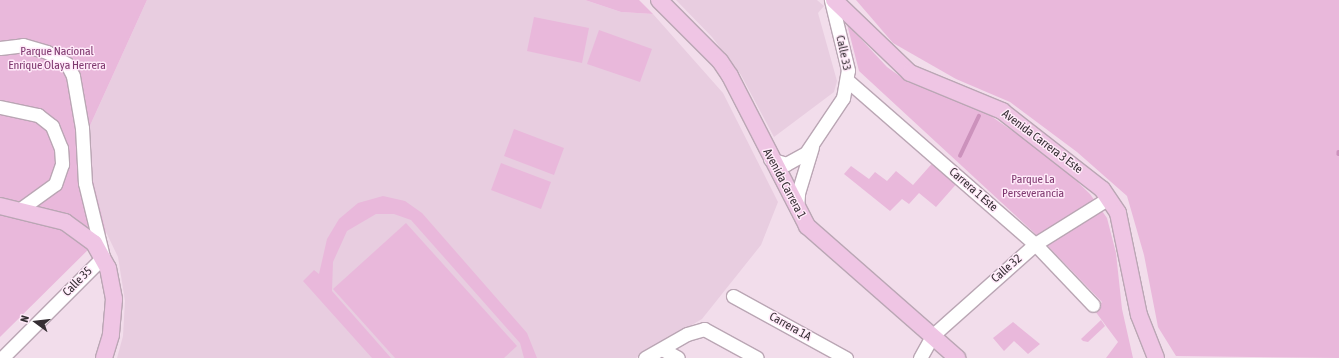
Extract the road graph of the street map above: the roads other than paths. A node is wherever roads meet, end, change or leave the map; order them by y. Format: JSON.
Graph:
{"nodes":[{"id":1,"x":659,"y":0,"type":"edge"},
{"id":2,"x":833,"y":0,"type":"edge"},
{"id":3,"x":0,"y":48,"type":"edge"},
{"id":4,"x":848,"y":81,"type":"junction"},
{"id":5,"x":0,"y":107,"type":"edge"},
{"id":6,"x":813,"y":146,"type":"junction"},
{"id":7,"x":770,"y":159,"type":"junction"},
{"id":8,"x":1109,"y":198,"type":"junction"},
{"id":9,"x":0,"y":206,"type":"edge"},
{"id":10,"x":19,"y":210,"type":"junction"},
{"id":11,"x":798,"y":212,"type":"junction"},
{"id":12,"x":1035,"y":244,"type":"junction"},
{"id":13,"x":103,"y":257,"type":"junction"},
{"id":14,"x":733,"y":296,"type":"dead end"},
{"id":15,"x":1093,"y":305,"type":"dead end"},
{"id":16,"x":934,"y":335,"type":"junction"},
{"id":17,"x":659,"y":353,"type":"edge"},
{"id":18,"x":2,"y":358,"type":"edge"},
{"id":19,"x":104,"y":358,"type":"edge"},
{"id":20,"x":645,"y":358,"type":"edge"},
{"id":21,"x":678,"y":358,"type":"edge"},
{"id":22,"x":757,"y":358,"type":"edge"},
{"id":23,"x":846,"y":358,"type":"edge"},
{"id":24,"x":920,"y":358,"type":"edge"},
{"id":25,"x":957,"y":358,"type":"edge"},
{"id":26,"x":1156,"y":358,"type":"edge"}],
"edges":[{"from":1,"to":7,"type":"main road","name":"Avenida Carrera 1"},
{"from":2,"to":4,"type":"street","name":"Calle 33"},
{"from":2,"to":8,"type":"main road","name":"Avenida Carrera 3 Este"},
{"from":3,"to":13,"type":"street"},
{"from":4,"to":6,"type":"street","name":"Calle 33"},
{"from":4,"to":12,"type":"street","name":"Carrera 1 Este"},
{"from":5,"to":10,"type":"street"},
{"from":6,"to":7,"type":"street","name":"Calle 33"},
{"from":6,"to":11,"type":"street","name":"Calle 33"},
{"from":7,"to":11,"type":"main road","name":"Avenida Carrera 1"},
{"from":8,"to":12,"type":"street","name":"Calle 32"},
{"from":8,"to":26,"type":"main road","name":"Avenida Carrera 3 Este"},
{"from":9,"to":10,"type":"main road"},
{"from":10,"to":13,"type":"main road"},
{"from":11,"to":16,"type":"main road","name":"Avenida Carrera 1"},
{"from":12,"to":15,"type":"street","name":"Carrera 1 Este"},
{"from":12,"to":16,"type":"street","name":"Calle 32"},
{"from":13,"to":18,"type":"street","name":"Calle 35"},
{"from":13,"to":19,"type":"main road"},
{"from":14,"to":23,"type":"street","name":"Carrera 1A"},
{"from":16,"to":24,"type":"street","name":"Calle 32"},
{"from":16,"to":25,"type":"main road","name":"Avenida Carrera 1"},
{"from":17,"to":20,"type":"street"},
{"from":17,"to":21,"type":"street"},
{"from":17,"to":22,"type":"street"}]}
